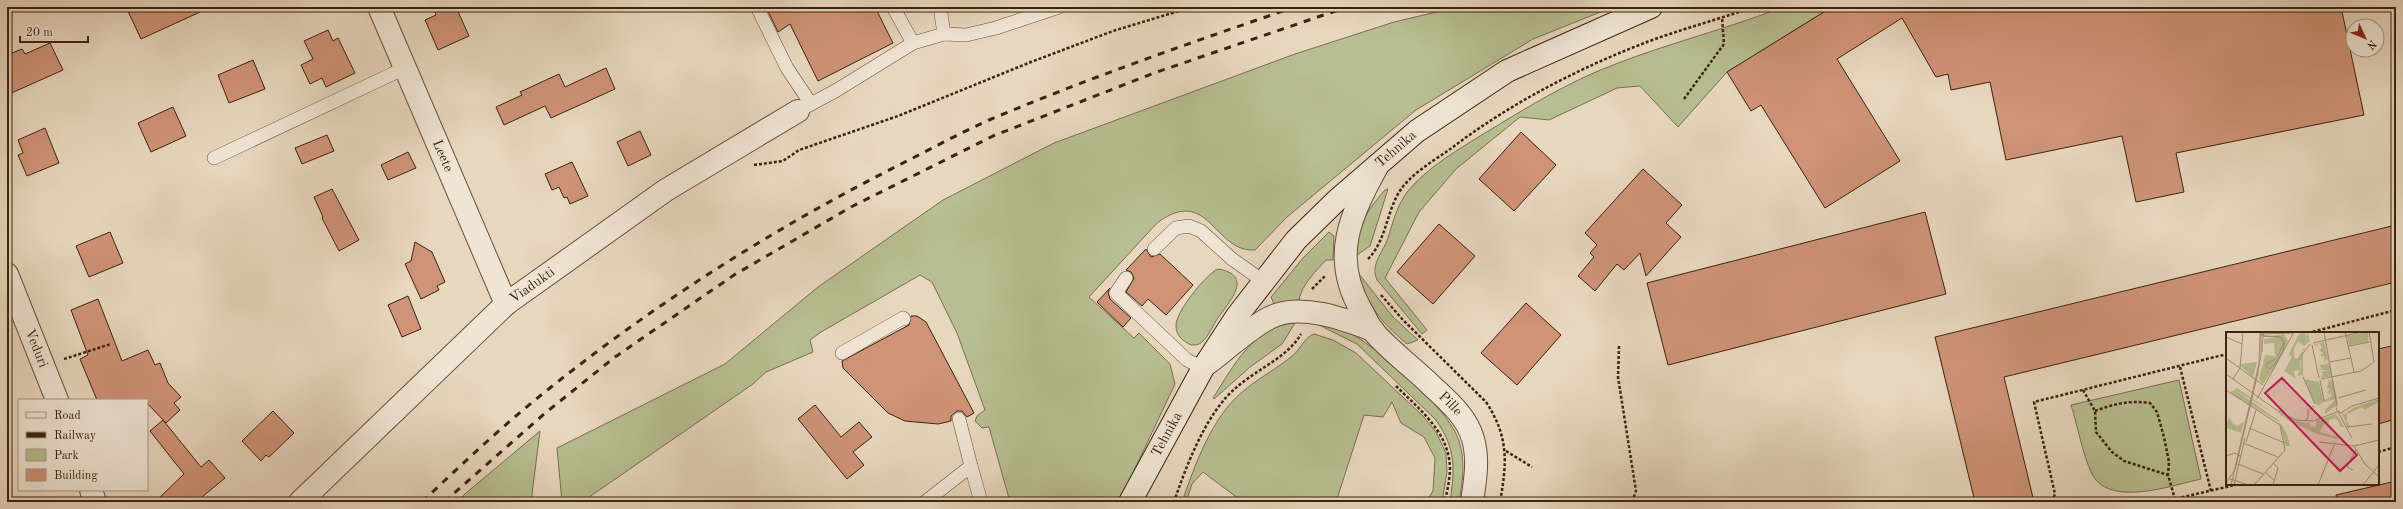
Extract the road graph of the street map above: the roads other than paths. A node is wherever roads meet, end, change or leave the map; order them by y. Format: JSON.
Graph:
{"nodes":[{"id":1,"x":379,"y":7,"type":"edge"},
{"id":2,"x":757,"y":7,"type":"edge"},
{"id":3,"x":893,"y":7,"type":"edge"},
{"id":4,"x":940,"y":7,"type":"edge"},
{"id":5,"x":1059,"y":7,"type":"edge"},
{"id":6,"x":1651,"y":7,"type":"edge"},
{"id":7,"x":944,"y":34,"type":"junction"},
{"id":8,"x":913,"y":43,"type":"junction"},
{"id":9,"x":405,"y":68,"type":"junction"},
{"id":10,"x":804,"y":108,"type":"junction"},
{"id":11,"x":214,"y":158,"type":"dead end"},
{"id":12,"x":1381,"y":160,"type":"junction"},
{"id":13,"x":1154,"y":248,"type":"dead end"},
{"id":14,"x":7,"y":274,"type":"edge"},
{"id":15,"x":1126,"y":278,"type":"dead end"},
{"id":16,"x":1263,"y":281,"type":"junction"},
{"id":17,"x":506,"y":304,"type":"junction"},
{"id":18,"x":904,"y":319,"type":"dead end"},
{"id":19,"x":1373,"y":330,"type":"junction"},
{"id":20,"x":842,"y":353,"type":"dead end"},
{"id":21,"x":1203,"y":368,"type":"junction"},
{"id":22,"x":57,"y":399,"type":"edge"},
{"id":23,"x":959,"y":419,"type":"dead end"},
{"id":24,"x":972,"y":466,"type":"junction"},
{"id":25,"x":91,"y":491,"type":"edge"},
{"id":26,"x":95,"y":502,"type":"edge"},
{"id":27,"x":300,"y":502,"type":"edge"},
{"id":28,"x":925,"y":502,"type":"edge"},
{"id":29,"x":981,"y":502,"type":"edge"},
{"id":30,"x":1130,"y":502,"type":"edge"},
{"id":31,"x":1148,"y":502,"type":"edge"},
{"id":32,"x":1472,"y":502,"type":"edge"}],
"edges":[{"from":1,"to":9,"type":"street","name":"Leete"},
{"from":2,"to":10,"type":"lane"},
{"from":3,"to":8,"type":"lane"},
{"from":4,"to":7,"type":"lane"},
{"from":5,"to":7,"type":"lane"},
{"from":6,"to":12,"type":"street","name":"Tehnika"},
{"from":7,"to":8,"type":"lane"},
{"from":8,"to":10,"type":"lane"},
{"from":9,"to":11,"type":"lane"},
{"from":9,"to":17,"type":"street","name":"Leete"},
{"from":10,"to":17,"type":"street","name":"Viadukti"},
{"from":12,"to":16,"type":"street","name":"Tehnika"},
{"from":12,"to":19,"type":"street","name":"Pille"},
{"from":13,"to":16,"type":"lane"},
{"from":14,"to":22,"type":"street","name":"Veduri"},
{"from":15,"to":21,"type":"lane"},
{"from":16,"to":21,"type":"street","name":"Tehnika"},
{"from":17,"to":27,"type":"street","name":"Viadukti"},
{"from":18,"to":20,"type":"lane"},
{"from":19,"to":21,"type":"street","name":"Pille"},
{"from":19,"to":32,"type":"street","name":"Pille"},
{"from":21,"to":30,"type":"street","name":"Tehnika"},
{"from":21,"to":31,"type":"street","name":"Tehnika"},
{"from":23,"to":24,"type":"lane"},
{"from":24,"to":28,"type":"lane"},
{"from":24,"to":29,"type":"lane"},
{"from":25,"to":26,"type":"street"}]}
